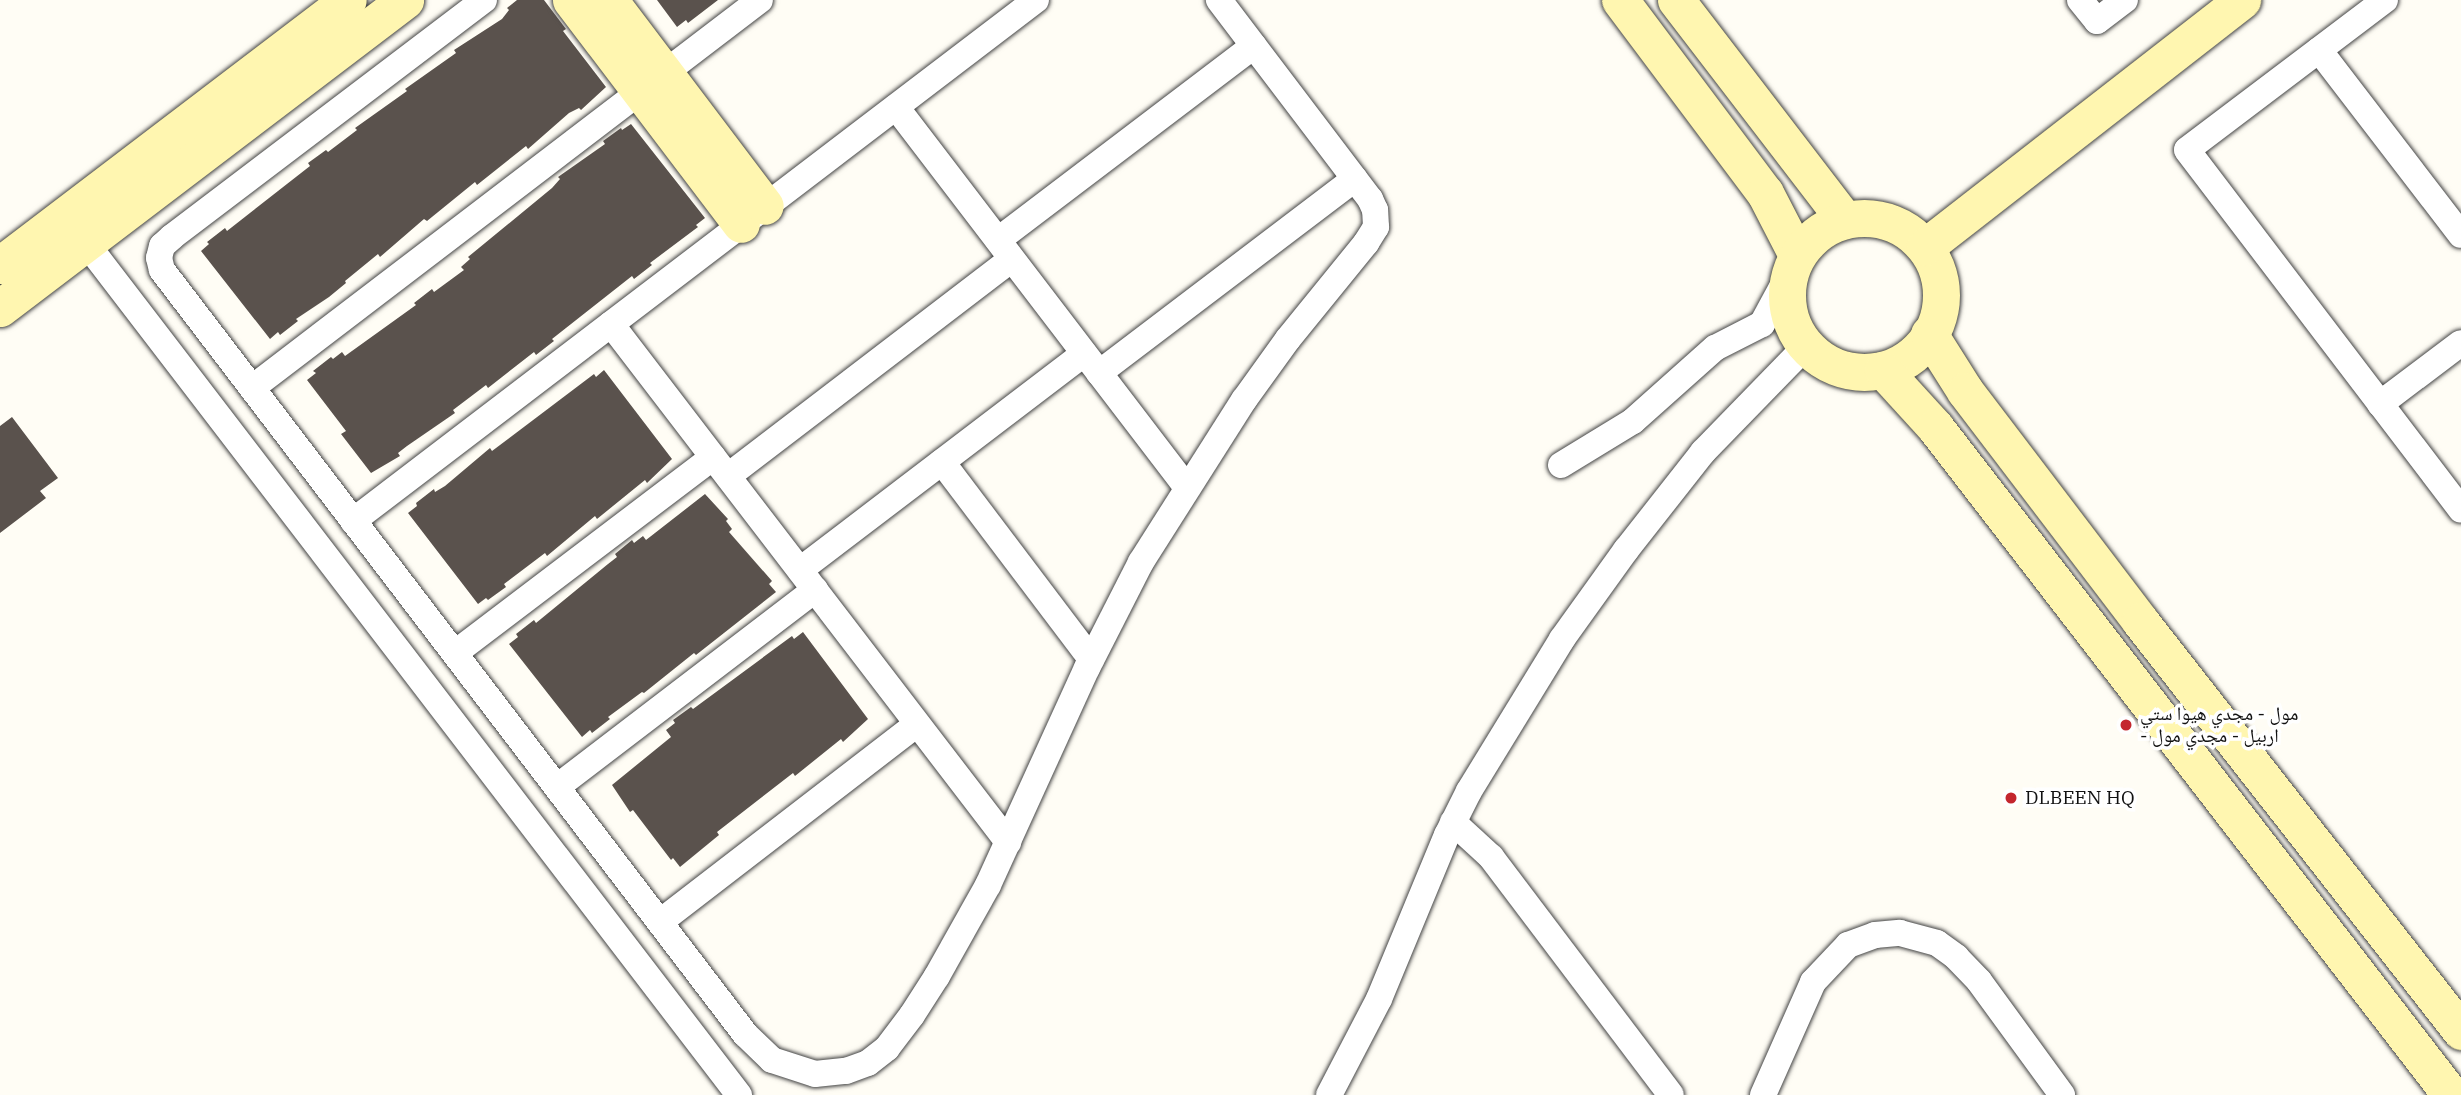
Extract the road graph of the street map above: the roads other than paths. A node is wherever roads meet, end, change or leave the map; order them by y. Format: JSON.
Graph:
{"nodes":[{"id":1,"x":348,"y":0,"type":"edge"},
{"id":2,"x":405,"y":0,"type":"edge"},
{"id":3,"x":484,"y":0,"type":"edge"},
{"id":4,"x":571,"y":0,"type":"edge"},
{"id":5,"x":609,"y":0,"type":"edge"},
{"id":6,"x":760,"y":0,"type":"edge"},
{"id":7,"x":1035,"y":0,"type":"edge"},
{"id":8,"x":1219,"y":0,"type":"edge"},
{"id":9,"x":1620,"y":0,"type":"edge"},
{"id":10,"x":1676,"y":0,"type":"edge"},
{"id":11,"x":2080,"y":0,"type":"edge"},
{"id":12,"x":2125,"y":0,"type":"edge"},
{"id":13,"x":2242,"y":0,"type":"edge"},
{"id":14,"x":2385,"y":0,"type":"edge"},
{"id":15,"x":1254,"y":46,"type":"junction"},
{"id":16,"x":2319,"y":50,"type":"junction"},
{"id":17,"x":652,"y":82,"type":"junction"},
{"id":18,"x":896,"y":107,"type":"junction"},
{"id":19,"x":1355,"y":179,"type":"junction"},
{"id":20,"x":753,"y":215,"type":"junction"},
{"id":21,"x":1845,"y":220,"type":"junction"},
{"id":22,"x":76,"y":229,"type":"junction"},
{"id":23,"x":2461,"y":235,"type":"edge"},
{"id":24,"x":1925,"y":247,"type":"junction"},
{"id":25,"x":1005,"y":250,"type":"junction"},
{"id":26,"x":0,"y":265,"type":"edge"},
{"id":27,"x":1793,"y":266,"type":"junction"},
{"id":28,"x":0,"y":308,"type":"edge"},
{"id":29,"x":611,"y":324,"type":"junction"},
{"id":30,"x":1929,"y":334,"type":"junction"},
{"id":31,"x":2461,"y":343,"type":"edge"},
{"id":32,"x":1806,"y":346,"type":"junction"},
{"id":33,"x":1092,"y":364,"type":"junction"},
{"id":34,"x":1882,"y":370,"type":"junction"},
{"id":35,"x":252,"y":388,"type":"junction"},
{"id":36,"x":2380,"y":404,"type":"junction"},
{"id":37,"x":942,"y":462,"type":"junction"},
{"id":38,"x":1561,"y":465,"type":"dead end"},
{"id":39,"x":721,"y":467,"type":"junction"},
{"id":40,"x":1187,"y":488,"type":"junction"},
{"id":41,"x":2461,"y":510,"type":"edge"},
{"id":42,"x":353,"y":521,"type":"junction"},
{"id":43,"x":2102,"y":571,"type":"junction"},
{"id":44,"x":807,"y":580,"type":"junction"},
{"id":45,"x":2067,"y":600,"type":"junction"},
{"id":46,"x":2140,"y":621,"type":"junction"},
{"id":47,"x":2106,"y":650,"type":"junction"},
{"id":48,"x":454,"y":653,"type":"junction"},
{"id":49,"x":1091,"y":659,"type":"junction"},
{"id":50,"x":917,"y":724,"type":"junction"},
{"id":51,"x":557,"y":788,"type":"junction"},
{"id":52,"x":1453,"y":822,"type":"junction"},
{"id":53,"x":1007,"y":842,"type":"junction"},
{"id":54,"x":660,"y":922,"type":"junction"},
{"id":55,"x":2461,"y":1031,"type":"edge"},
{"id":56,"x":739,"y":1095,"type":"edge"},
{"id":57,"x":1329,"y":1095,"type":"edge"},
{"id":58,"x":1671,"y":1095,"type":"edge"},
{"id":59,"x":1763,"y":1095,"type":"edge"},
{"id":60,"x":2062,"y":1095,"type":"edge"},
{"id":61,"x":2451,"y":1095,"type":"edge"}],
"edges":[{"from":1,"to":22,"type":"street"},
{"from":2,"to":22,"type":"street"},
{"from":3,"to":35,"type":"street"},
{"from":4,"to":17,"type":"street"},
{"from":5,"to":17,"type":"street"},
{"from":6,"to":17,"type":"street"},
{"from":7,"to":18,"type":"street"},
{"from":8,"to":15,"type":"street"},
{"from":9,"to":27,"type":"street"},
{"from":10,"to":21,"type":"street"},
{"from":11,"to":12,"type":"street"},
{"from":13,"to":24,"type":"street"},
{"from":14,"to":16,"type":"street"},
{"from":15,"to":19,"type":"street"},
{"from":15,"to":25,"type":"street"},
{"from":16,"to":23,"type":"street"},
{"from":16,"to":36,"type":"street"},
{"from":17,"to":20,"type":"street"},
{"from":17,"to":35,"type":"street"},
{"from":18,"to":20,"type":"street"},
{"from":18,"to":25,"type":"street"},
{"from":19,"to":33,"type":"street"},
{"from":19,"to":40,"type":"street"},
{"from":20,"to":29,"type":"street"},
{"from":21,"to":24,"type":"street"},
{"from":21,"to":27,"type":"street"},
{"from":22,"to":26,"type":"street"},
{"from":22,"to":28,"type":"street"},
{"from":22,"to":56,"type":"street"},
{"from":24,"to":30,"type":"street"},
{"from":25,"to":33,"type":"street"},
{"from":25,"to":39,"type":"street"},
{"from":27,"to":32,"type":"street"},
{"from":27,"to":38,"type":"street"},
{"from":29,"to":39,"type":"street"},
{"from":29,"to":42,"type":"street"},
{"from":30,"to":34,"type":"street"},
{"from":30,"to":43,"type":"street"},
{"from":31,"to":36,"type":"street"},
{"from":32,"to":34,"type":"street"},
{"from":32,"to":52,"type":"street"},
{"from":33,"to":37,"type":"street"},
{"from":33,"to":40,"type":"street"},
{"from":34,"to":45,"type":"street"},
{"from":35,"to":42,"type":"street"},
{"from":36,"to":41,"type":"street"},
{"from":37,"to":44,"type":"street"},
{"from":37,"to":49,"type":"street"},
{"from":39,"to":44,"type":"street"},
{"from":39,"to":48,"type":"street"},
{"from":40,"to":49,"type":"street"},
{"from":42,"to":48,"type":"street"},
{"from":43,"to":45,"type":"street"},
{"from":43,"to":46,"type":"street"},
{"from":44,"to":50,"type":"street"},
{"from":44,"to":51,"type":"street"},
{"from":45,"to":47,"type":"street"},
{"from":46,"to":47,"type":"street"},
{"from":46,"to":55,"type":"street"},
{"from":47,"to":61,"type":"street"},
{"from":48,"to":51,"type":"street"},
{"from":49,"to":53,"type":"street"},
{"from":50,"to":53,"type":"street"},
{"from":50,"to":54,"type":"street"},
{"from":51,"to":54,"type":"street"},
{"from":52,"to":57,"type":"street"},
{"from":52,"to":58,"type":"street"},
{"from":53,"to":54,"type":"street"},
{"from":59,"to":60,"type":"street"}]}
